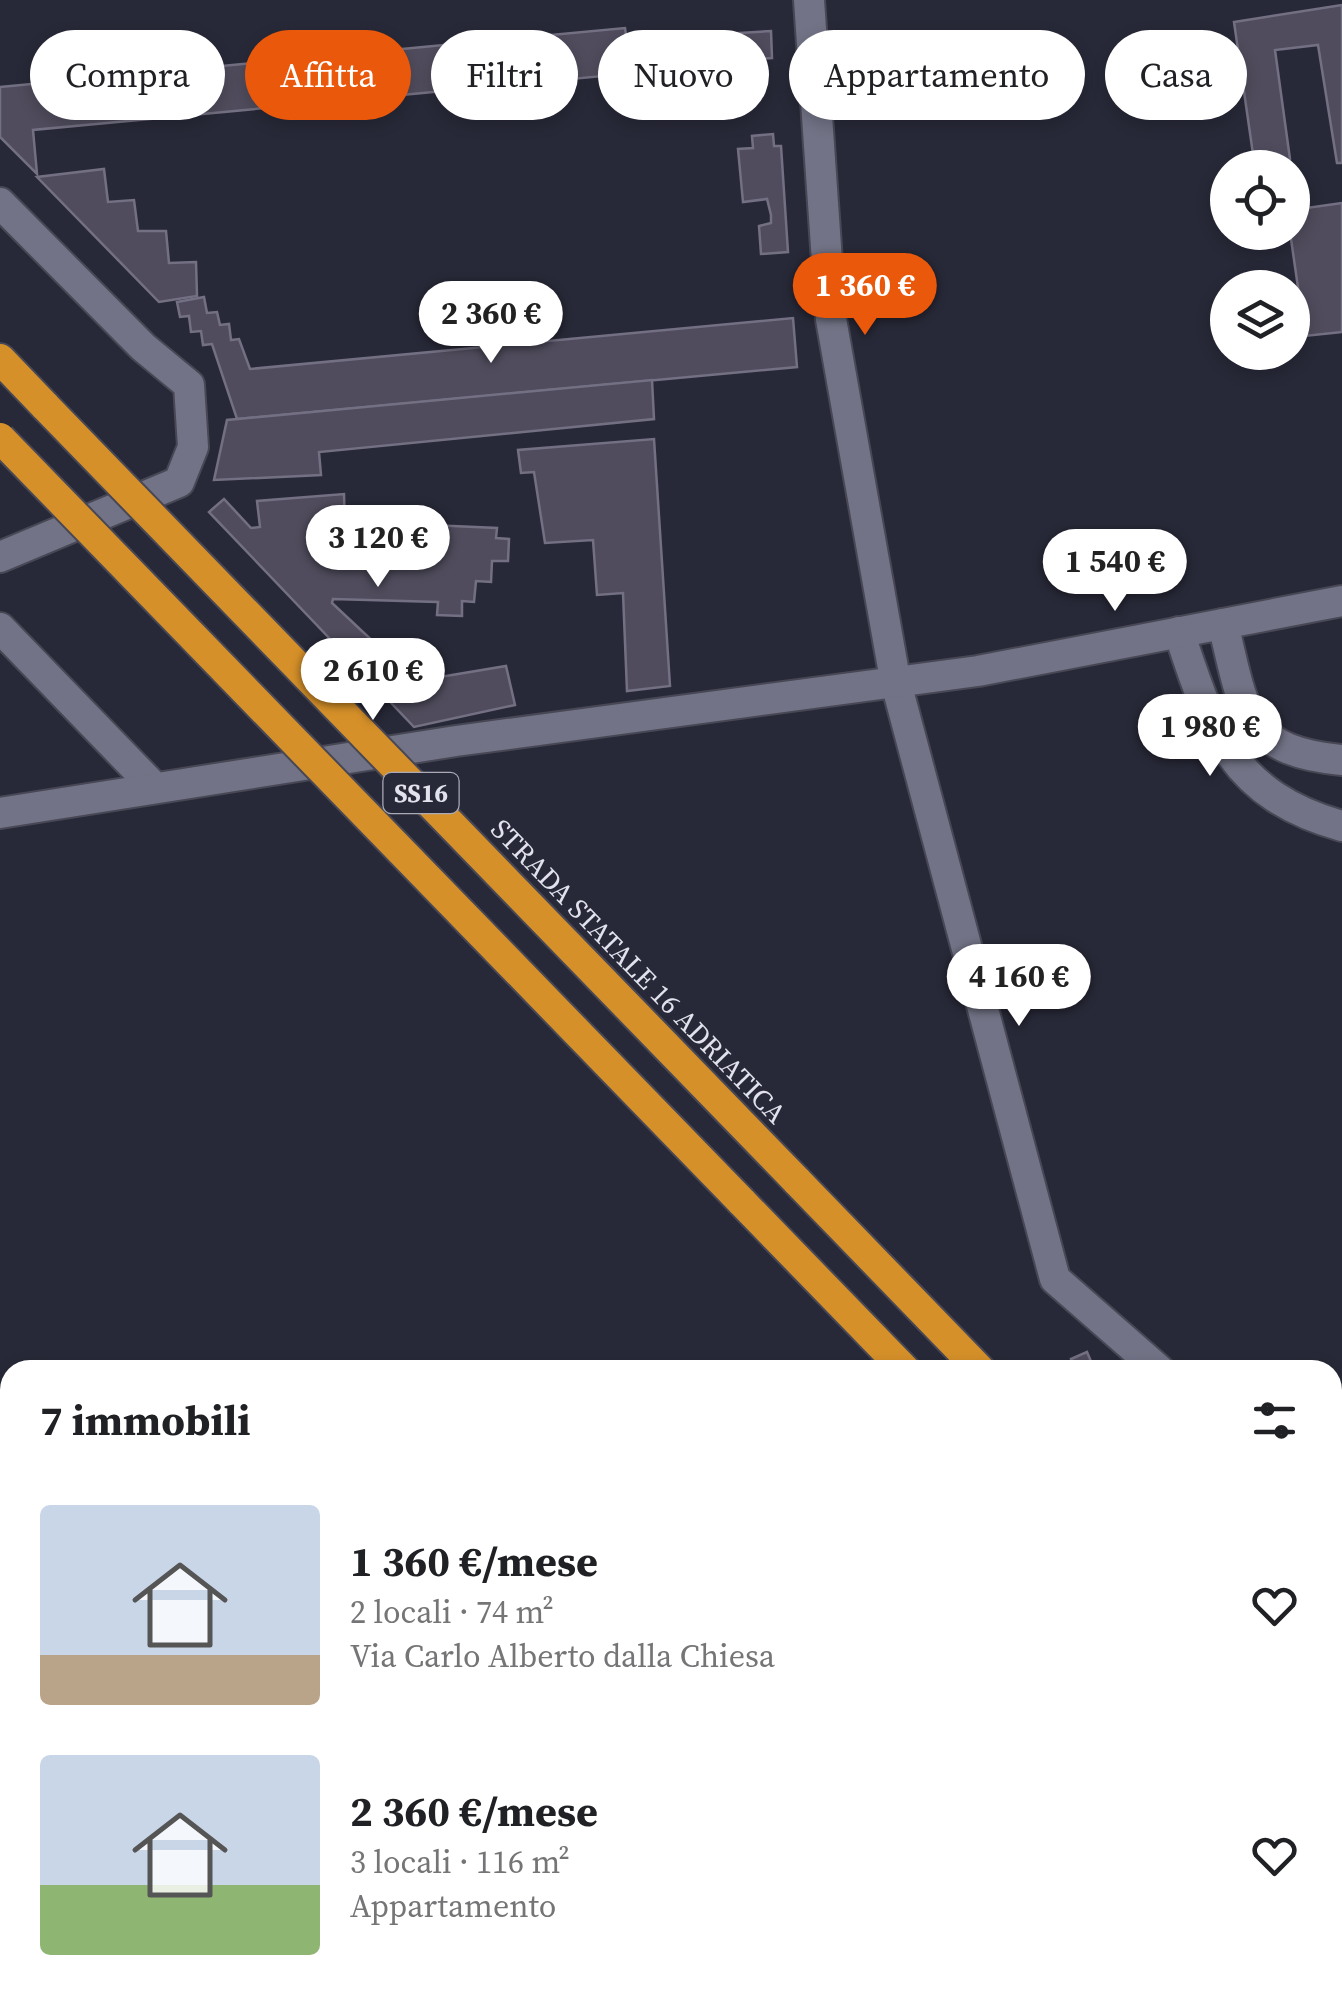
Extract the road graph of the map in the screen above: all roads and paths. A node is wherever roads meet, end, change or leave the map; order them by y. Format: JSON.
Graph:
{"nodes":[{"id":1,"x":809,"y":0,"type":"edge"},
{"id":2,"x":0,"y":203,"type":"edge"},
{"id":3,"x":0,"y":359,"type":"edge"},
{"id":4,"x":0,"y":438,"type":"edge"},
{"id":5,"x":0,"y":557,"type":"edge"},
{"id":6,"x":1342,"y":601,"type":"edge"},
{"id":7,"x":1222,"y":624,"type":"junction"},
{"id":8,"x":0,"y":628,"type":"edge"},
{"id":9,"x":1180,"y":632,"type":"junction"},
{"id":10,"x":895,"y":679,"type":"junction"},
{"id":11,"x":1342,"y":760,"type":"edge"},
{"id":12,"x":153,"y":786,"type":"junction"},
{"id":13,"x":0,"y":813,"type":"edge"},
{"id":14,"x":1342,"y":826,"type":"edge"},
{"id":15,"x":895,"y":1360,"type":"edge"},
{"id":16,"x":970,"y":1360,"type":"edge"},
{"id":17,"x":1147,"y":1360,"type":"edge"}],
"edges":[{"from":1,"to":10,"type":"street"},
{"from":2,"to":5,"type":"street"},
{"from":3,"to":16,"type":"highway","name":"STRADA STATALE 16 ADRIATICA","number":"SS16","bridge":true},
{"from":4,"to":15,"type":"highway","number":"SS16","bridge":true},
{"from":6,"to":7,"type":"street"},
{"from":7,"to":9,"type":"street"},
{"from":7,"to":11,"type":"street"},
{"from":8,"to":12,"type":"street"},
{"from":9,"to":10,"type":"street"},
{"from":9,"to":14,"type":"street"},
{"from":10,"to":12,"type":"street"},
{"from":10,"to":17,"type":"street"},
{"from":12,"to":13,"type":"street"}]}
